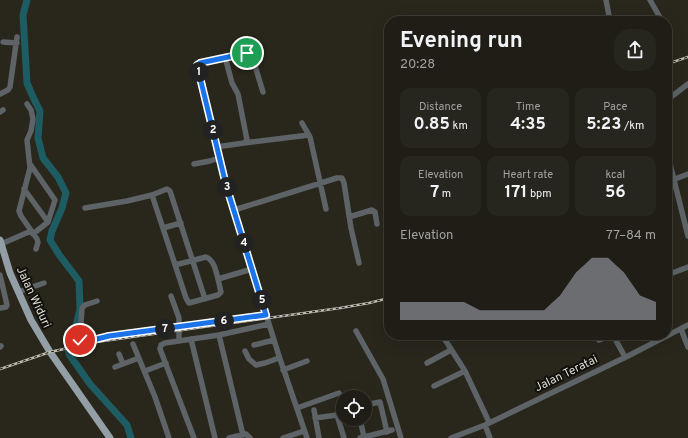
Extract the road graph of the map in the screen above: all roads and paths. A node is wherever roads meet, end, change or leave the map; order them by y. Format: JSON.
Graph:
{"nodes":[{"id":1,"x":606,"y":0,"type":"edge"},
{"id":2,"x":650,"y":0,"type":"edge"},
{"id":3,"x":609,"y":16,"type":"edge"},
{"id":4,"x":659,"y":16,"type":"edge"},
{"id":5,"x":18,"y":37,"type":"dead end"},
{"id":6,"x":3,"y":42,"type":"dead end"},
{"id":7,"x":17,"y":43,"type":"junction"},
{"id":8,"x":225,"y":57,"type":"junction"},
{"id":9,"x":688,"y":84,"type":"edge"},
{"id":10,"x":264,"y":92,"type":"dead end"},
{"id":11,"x":0,"y":94,"type":"edge"},
{"id":12,"x":672,"y":96,"type":"edge"},
{"id":13,"x":27,"y":104,"type":"dead end"},
{"id":14,"x":302,"y":123,"type":"dead end"},
{"id":15,"x":309,"y":135,"type":"junction"},
{"id":16,"x":244,"y":143,"type":"junction"},
{"id":17,"x":216,"y":147,"type":"junction"},
{"id":18,"x":219,"y":158,"type":"junction"},
{"id":19,"x":30,"y":164,"type":"junction"},
{"id":20,"x":194,"y":164,"type":"dead end"},
{"id":21,"x":672,"y":171,"type":"edge"},
{"id":22,"x":688,"y":174,"type":"edge"},
{"id":23,"x":674,"y":179,"type":"junction"},
{"id":24,"x":320,"y":184,"type":"junction"},
{"id":25,"x":24,"y":189,"type":"junction"},
{"id":26,"x":152,"y":195,"type":"junction"},
{"id":27,"x":85,"y":208,"type":"dead end"},
{"id":28,"x":326,"y":209,"type":"dead end"},
{"id":29,"x":234,"y":210,"type":"junction"},
{"id":30,"x":349,"y":217,"type":"junction"},
{"id":31,"x":48,"y":222,"type":"junction"},
{"id":32,"x":181,"y":223,"type":"junction"},
{"id":33,"x":377,"y":224,"type":"dead end"},
{"id":34,"x":163,"y":228,"type":"junction"},
{"id":35,"x":32,"y":232,"type":"junction"},
{"id":36,"x":688,"y":236,"type":"edge"},
{"id":37,"x":1,"y":242,"type":"edge"},
{"id":38,"x":36,"y":249,"type":"dead end"},
{"id":39,"x":193,"y":260,"type":"junction"},
{"id":40,"x":3,"y":263,"type":"edge"},
{"id":41,"x":359,"y":263,"type":"dead end"},
{"id":42,"x":175,"y":265,"type":"junction"},
{"id":43,"x":688,"y":267,"type":"edge"},
{"id":44,"x":252,"y":269,"type":"junction"},
{"id":45,"x":672,"y":273,"type":"edge"},
{"id":46,"x":0,"y":275,"type":"edge"},
{"id":47,"x":218,"y":279,"type":"junction"},
{"id":48,"x":44,"y":283,"type":"dead end"},
{"id":49,"x":18,"y":292,"type":"junction"},
{"id":50,"x":171,"y":296,"type":"dead end"},
{"id":51,"x":205,"y":299,"type":"junction"},
{"id":52,"x":96,"y":301,"type":"dead end"},
{"id":53,"x":0,"y":308,"type":"edge"},
{"id":54,"x":266,"y":315,"type":"junction"},
{"id":55,"x":269,"y":324,"type":"junction"},
{"id":56,"x":688,"y":325,"type":"edge"},
{"id":57,"x":179,"y":327,"type":"junction"},
{"id":58,"x":681,"y":329,"type":"junction"},
{"id":59,"x":356,"y":331,"type":"dead end"},
{"id":60,"x":672,"y":333,"type":"edge"},
{"id":61,"x":220,"y":335,"type":"junction"},
{"id":62,"x":191,"y":340,"type":"junction"},
{"id":63,"x":274,"y":340,"type":"junction"},
{"id":64,"x":445,"y":340,"type":"edge"},
{"id":65,"x":616,"y":340,"type":"edge"},
{"id":66,"x":619,"y":340,"type":"edge"},
{"id":67,"x":659,"y":340,"type":"edge"},
{"id":68,"x":179,"y":341,"type":"junction"},
{"id":69,"x":133,"y":344,"type":"dead end"},
{"id":70,"x":254,"y":345,"type":"dead end"},
{"id":71,"x":688,"y":347,"type":"edge"},
{"id":72,"x":451,"y":350,"type":"junction"},
{"id":73,"x":245,"y":351,"type":"dead end"},
{"id":74,"x":119,"y":354,"type":"dead end"},
{"id":75,"x":626,"y":356,"type":"junction"},
{"id":76,"x":139,"y":358,"type":"junction"},
{"id":77,"x":279,"y":358,"type":"junction"},
{"id":78,"x":307,"y":361,"type":"dead end"},
{"id":79,"x":166,"y":363,"type":"junction"},
{"id":80,"x":427,"y":363,"type":"dead end"},
{"id":81,"x":123,"y":364,"type":"junction"},
{"id":82,"x":115,"y":367,"type":"dead end"},
{"id":83,"x":283,"y":370,"type":"junction"},
{"id":84,"x":144,"y":371,"type":"junction"},
{"id":85,"x":465,"y":372,"type":"junction"},
{"id":86,"x":434,"y":386,"type":"dead end"},
{"id":87,"x":336,"y":393,"type":"edge"},
{"id":88,"x":372,"y":404,"type":"edge"},
{"id":89,"x":296,"y":408,"type":"junction"},
{"id":90,"x":314,"y":410,"type":"dead end"},
{"id":91,"x":315,"y":418,"type":"junction"},
{"id":92,"x":487,"y":423,"type":"junction"},
{"id":93,"x":361,"y":426,"type":"edge"},
{"id":94,"x":304,"y":431,"type":"junction"},
{"id":95,"x":243,"y":435,"type":"junction"},
{"id":96,"x":110,"y":438,"type":"edge"},
{"id":97,"x":169,"y":438,"type":"edge"},
{"id":98,"x":194,"y":438,"type":"edge"},
{"id":99,"x":215,"y":438,"type":"edge"},
{"id":100,"x":229,"y":438,"type":"edge"},
{"id":101,"x":250,"y":438,"type":"edge"},
{"id":102,"x":283,"y":438,"type":"edge"},
{"id":103,"x":307,"y":438,"type":"edge"},
{"id":104,"x":319,"y":438,"type":"edge"},
{"id":105,"x":344,"y":438,"type":"edge"},
{"id":106,"x":362,"y":438,"type":"edge"},
{"id":107,"x":401,"y":438,"type":"edge"},
{"id":108,"x":451,"y":438,"type":"edge"},
{"id":109,"x":490,"y":438,"type":"edge"}],
"edges":[{"from":1,"to":3,"type":"street"},
{"from":2,"to":4,"type":"street"},
{"from":5,"to":7,"type":"street"},
{"from":6,"to":7,"type":"street"},
{"from":7,"to":11,"type":"street"},
{"from":8,"to":10,"type":"street"},
{"from":8,"to":16,"type":"street"},
{"from":8,"to":17,"type":"street"},
{"from":9,"to":12,"type":"street"},
{"from":13,"to":19,"type":"street"},
{"from":14,"to":15,"type":"street"},
{"from":15,"to":16,"type":"street"},
{"from":15,"to":24,"type":"street"},
{"from":16,"to":17,"type":"street"},
{"from":17,"to":18,"type":"street"},
{"from":18,"to":20,"type":"street"},
{"from":18,"to":29,"type":"street"},
{"from":19,"to":25,"type":"street"},
{"from":19,"to":31,"type":"street"},
{"from":21,"to":23,"type":"street"},
{"from":22,"to":23,"type":"street"},
{"from":23,"to":36,"type":"street"},
{"from":24,"to":28,"type":"street"},
{"from":24,"to":29,"type":"street"},
{"from":24,"to":30,"type":"street"},
{"from":25,"to":31,"type":"street"},
{"from":25,"to":35,"type":"street"},
{"from":26,"to":27,"type":"street"},
{"from":26,"to":32,"type":"street"},
{"from":26,"to":34,"type":"street"},
{"from":29,"to":44,"type":"street"},
{"from":30,"to":33,"type":"street"},
{"from":30,"to":41,"type":"street"},
{"from":31,"to":35,"type":"street"},
{"from":32,"to":34,"type":"street"},
{"from":32,"to":39,"type":"street"},
{"from":34,"to":42,"type":"street"},
{"from":35,"to":37,"type":"street"},
{"from":35,"to":38,"type":"street"},
{"from":37,"to":40,"type":"main road","name":"Jalan Widuri"},
{"from":39,"to":42,"type":"street"},
{"from":39,"to":47,"type":"street"},
{"from":39,"to":51,"type":"street"},
{"from":40,"to":49,"type":"main road","name":"Jalan Widuri"},
{"from":42,"to":51,"type":"street"},
{"from":43,"to":45,"type":"street"},
{"from":44,"to":47,"type":"street"},
{"from":44,"to":54,"type":"street"},
{"from":46,"to":53,"type":"street"},
{"from":47,"to":51,"type":"street"},
{"from":48,"to":49,"type":"street"},
{"from":49,"to":96,"type":"main road","name":"Jalan Widuri"},
{"from":50,"to":57,"type":"street"},
{"from":52,"to":57,"type":"street"},
{"from":54,"to":55,"type":"street"},
{"from":54,"to":57,"type":"street"},
{"from":55,"to":61,"type":"street"},
{"from":55,"to":63,"type":"street"},
{"from":56,"to":58,"type":"street","name":"Jalan Teratai"},
{"from":57,"to":68,"type":"street"},
{"from":58,"to":60,"type":"street","name":"Jalan Teratai"},
{"from":58,"to":71,"type":"street"},
{"from":59,"to":107,"type":"street"},
{"from":61,"to":62,"type":"street"},
{"from":61,"to":95,"type":"street"},
{"from":62,"to":68,"type":"street"},
{"from":62,"to":99,"type":"street"},
{"from":63,"to":70,"type":"street"},
{"from":63,"to":77,"type":"street"},
{"from":64,"to":72,"type":"street"},
{"from":65,"to":75,"type":"street"},
{"from":66,"to":75,"type":"street"},
{"from":67,"to":75,"type":"street","name":"Jalan Teratai"},
{"from":68,"to":79,"type":"street"},
{"from":69,"to":76,"type":"street"},
{"from":72,"to":80,"type":"street"},
{"from":72,"to":85,"type":"street"},
{"from":73,"to":77,"type":"street"},
{"from":74,"to":81,"type":"street"},
{"from":75,"to":92,"type":"street","name":"Jalan Teratai"},
{"from":76,"to":81,"type":"street"},
{"from":76,"to":84,"type":"street"},
{"from":77,"to":83,"type":"street"},
{"from":78,"to":83,"type":"street"},
{"from":79,"to":84,"type":"street"},
{"from":79,"to":98,"type":"street"},
{"from":81,"to":82,"type":"street"},
{"from":83,"to":89,"type":"street"},
{"from":84,"to":97,"type":"street"},
{"from":85,"to":86,"type":"street"},
{"from":85,"to":92,"type":"street"},
{"from":87,"to":89,"type":"street"},
{"from":88,"to":106,"type":"street"},
{"from":89,"to":94,"type":"street"},
{"from":90,"to":91,"type":"street"},
{"from":91,"to":104,"type":"street"},
{"from":91,"to":105,"type":"street"},
{"from":92,"to":108,"type":"street","name":"Jalan Teratai"},
{"from":92,"to":109,"type":"street"},
{"from":93,"to":106,"type":"street"},
{"from":94,"to":102,"type":"street"},
{"from":94,"to":103,"type":"street"},
{"from":95,"to":100,"type":"street"},
{"from":95,"to":101,"type":"street"}]}
